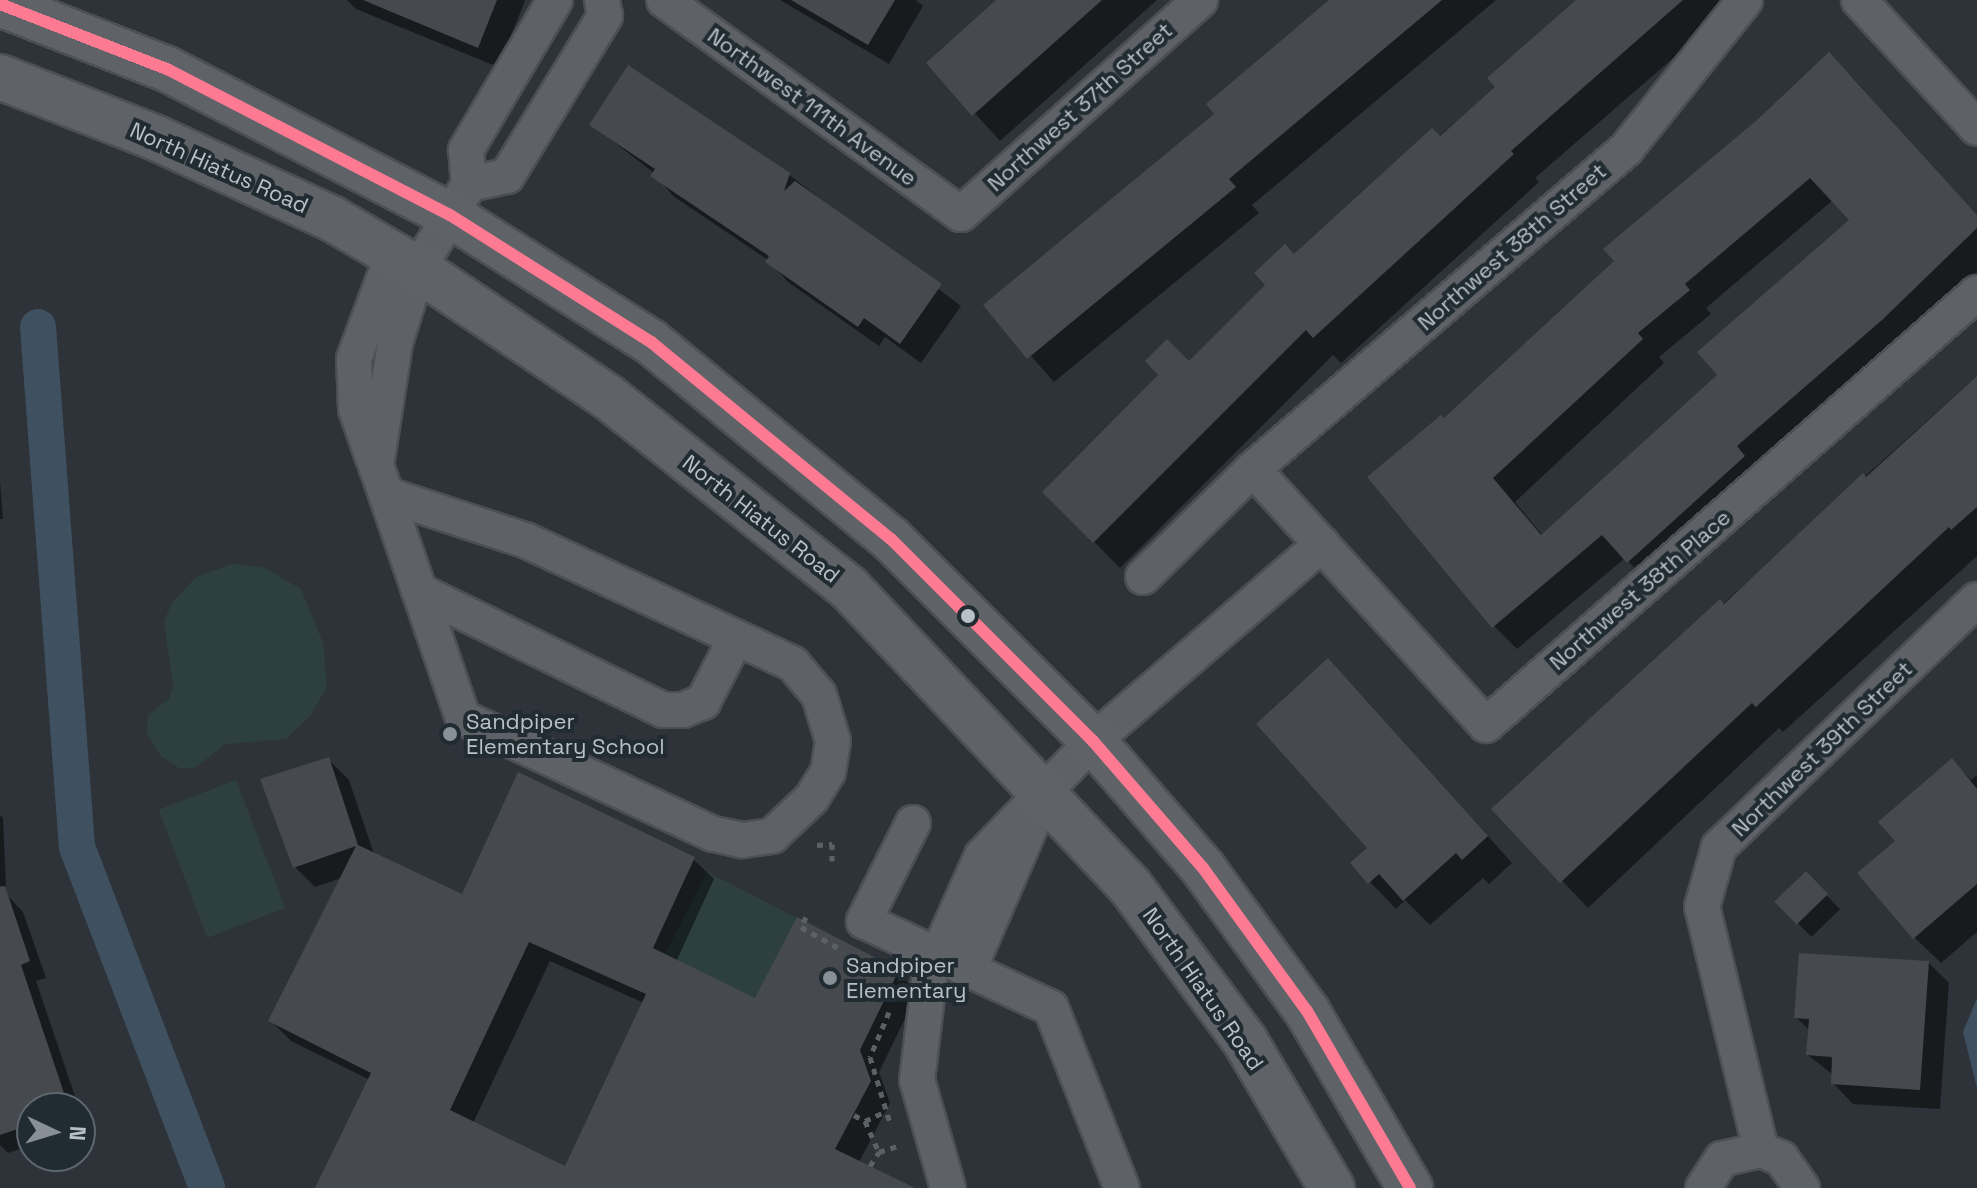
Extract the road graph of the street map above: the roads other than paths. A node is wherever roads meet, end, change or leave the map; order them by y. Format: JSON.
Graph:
{"nodes":[{"id":1,"x":555,"y":0,"type":"edge"},
{"id":2,"x":602,"y":0,"type":"edge"},
{"id":3,"x":664,"y":0,"type":"edge"},
{"id":4,"x":1200,"y":0,"type":"edge"},
{"id":5,"x":1745,"y":0,"type":"edge"},
{"id":6,"x":1859,"y":0,"type":"edge"},
{"id":7,"x":0,"y":4,"type":"edge"},
{"id":8,"x":0,"y":77,"type":"edge"},
{"id":9,"x":1977,"y":128,"type":"edge"},
{"id":10,"x":460,"y":200,"type":"junction"},
{"id":11,"x":961,"y":214,"type":"joint"},
{"id":12,"x":405,"y":262,"type":"junction"},
{"id":13,"x":1977,"y":293,"type":"edge"},
{"id":14,"x":1253,"y":469,"type":"junction"},
{"id":15,"x":382,"y":480,"type":"junction"},
{"id":16,"x":1322,"y":544,"type":"junction"},
{"id":17,"x":1143,"y":577,"type":"dead end"},
{"id":18,"x":419,"y":591,"type":"junction"},
{"id":19,"x":1977,"y":600,"type":"edge"},
{"id":20,"x":736,"y":638,"type":"junction"},
{"id":21,"x":1093,"y":741,"type":"junction"},
{"id":22,"x":1045,"y":792,"type":"junction"},
{"id":23,"x":913,"y":823,"type":"dead end"},
{"id":24,"x":953,"y":963,"type":"junction"},
{"id":25,"x":1761,"y":1150,"type":"junction"},
{"id":26,"x":948,"y":1188,"type":"edge"},
{"id":27,"x":1122,"y":1188,"type":"edge"},
{"id":28,"x":1332,"y":1188,"type":"edge"},
{"id":29,"x":1410,"y":1188,"type":"edge"},
{"id":30,"x":1703,"y":1188,"type":"edge"},
{"id":31,"x":1802,"y":1188,"type":"edge"}],
"edges":[{"from":1,"to":10,"type":"street"},
{"from":2,"to":10,"type":"street"},
{"from":3,"to":11,"type":"street","name":"Northwest 111th Avenue"},
{"from":4,"to":11,"type":"street","name":"Northwest 37th Street"},
{"from":5,"to":14,"type":"street","name":"Northwest 38th Street"},
{"from":6,"to":9,"type":"street"},
{"from":7,"to":10,"type":"main road"},
{"from":8,"to":12,"type":"main road","name":"North Hiatus Road"},
{"from":10,"to":12,"type":"street"},
{"from":10,"to":21,"type":"main road"},
{"from":12,"to":15,"type":"street"},
{"from":12,"to":22,"type":"main road","name":"North Hiatus Road"},
{"from":13,"to":16,"type":"street","name":"Northwest 38th Place"},
{"from":14,"to":16,"type":"street"},
{"from":14,"to":17,"type":"street","name":"Northwest 38th Street"},
{"from":15,"to":18,"type":"street"},
{"from":15,"to":20,"type":"street"},
{"from":16,"to":21,"type":"street"},
{"from":18,"to":20,"type":"street"},
{"from":18,"to":20,"type":"street"},
{"from":19,"to":25,"type":"street","name":"Northwest 39th Street"},
{"from":21,"to":22,"type":"street"},
{"from":21,"to":29,"type":"main road"},
{"from":22,"to":24,"type":"street"},
{"from":22,"to":28,"type":"main road","name":"North Hiatus Road"},
{"from":23,"to":24,"type":"street"},
{"from":24,"to":26,"type":"street"},
{"from":24,"to":27,"type":"street"},
{"from":25,"to":30,"type":"street"},
{"from":25,"to":31,"type":"street"}]}
